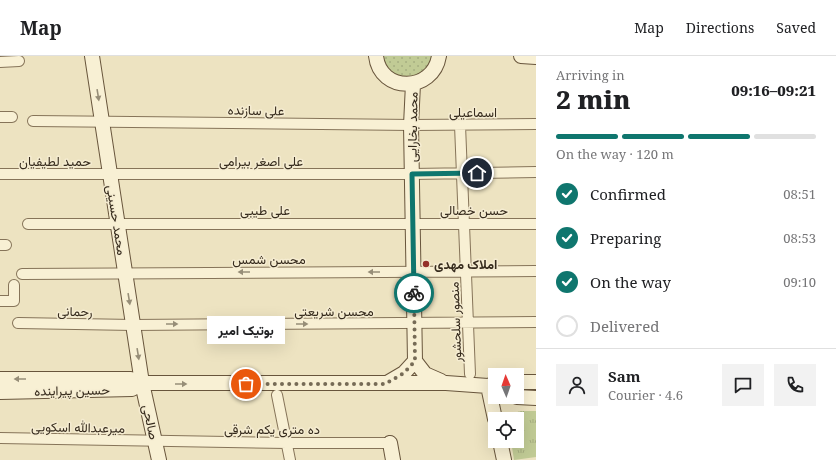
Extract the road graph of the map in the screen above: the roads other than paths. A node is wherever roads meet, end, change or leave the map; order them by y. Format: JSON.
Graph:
{"nodes":[{"id":1,"x":92,"y":56,"type":"edge"},
{"id":2,"x":376,"y":56,"type":"edge"},
{"id":3,"x":438,"y":56,"type":"edge"},
{"id":4,"x":521,"y":56,"type":"edge"},
{"id":5,"x":536,"y":57,"type":"edge"},
{"id":6,"x":19,"y":61,"type":"dead end"},
{"id":7,"x":0,"y":62,"type":"edge"},
{"id":8,"x":413,"y":84,"type":"junction"},
{"id":9,"x":0,"y":117,"type":"edge"},
{"id":10,"x":12,"y":117,"type":"dead end"},
{"id":11,"x":33,"y":121,"type":"dead end"},
{"id":12,"x":102,"y":121,"type":"junction"},
{"id":13,"x":536,"y":124,"type":"edge"},
{"id":14,"x":411,"y":125,"type":"junction"},
{"id":15,"x":460,"y":125,"type":"junction"},
{"id":16,"x":536,"y":172,"type":"edge"},
{"id":17,"x":462,"y":173,"type":"junction"},
{"id":18,"x":0,"y":174,"type":"edge"},
{"id":19,"x":110,"y":174,"type":"junction"},
{"id":20,"x":412,"y":174,"type":"junction"},
{"id":21,"x":118,"y":223,"type":"junction"},
{"id":22,"x":412,"y":223,"type":"junction"},
{"id":23,"x":464,"y":223,"type":"junction"},
{"id":24,"x":28,"y":224,"type":"dead end"},
{"id":25,"x":536,"y":224,"type":"edge"},
{"id":26,"x":536,"y":271,"type":"edge"},
{"id":27,"x":125,"y":272,"type":"junction"},
{"id":28,"x":413,"y":272,"type":"junction"},
{"id":29,"x":466,"y":272,"type":"junction"},
{"id":30,"x":22,"y":274,"type":"dead end"},
{"id":31,"x":14,"y":285,"type":"dead end"},
{"id":32,"x":0,"y":301,"type":"edge"},
{"id":33,"x":536,"y":322,"type":"edge"},
{"id":34,"x":18,"y":323,"type":"dead end"},
{"id":35,"x":414,"y":323,"type":"junction"},
{"id":36,"x":468,"y":323,"type":"junction"},
{"id":37,"x":133,"y":325,"type":"junction"},
{"id":38,"x":415,"y":361,"type":"junction"},
{"id":39,"x":470,"y":374,"type":"dead end"},
{"id":40,"x":0,"y":379,"type":"edge"},
{"id":41,"x":524,"y":382,"type":"edge"},
{"id":42,"x":536,"y":382,"type":"edge"},
{"id":43,"x":142,"y":383,"type":"junction"},
{"id":44,"x":446,"y":383,"type":"junction"},
{"id":45,"x":385,"y":384,"type":"junction"},
{"id":46,"x":488,"y":386,"type":"edge"},
{"id":47,"x":0,"y":392,"type":"edge"},
{"id":48,"x":277,"y":395,"type":"dead end"},
{"id":49,"x":524,"y":397,"type":"edge"},
{"id":50,"x":536,"y":398,"type":"edge"},
{"id":51,"x":0,"y":438,"type":"edge"},
{"id":52,"x":155,"y":441,"type":"junction"},
{"id":53,"x":287,"y":443,"type":"junction"},
{"id":54,"x":390,"y":443,"type":"joint"},
{"id":55,"x":501,"y":448,"type":"edge"},
{"id":56,"x":159,"y":460,"type":"edge"},
{"id":57,"x":290,"y":460,"type":"edge"},
{"id":58,"x":393,"y":460,"type":"edge"},
{"id":59,"x":504,"y":460,"type":"edge"}],
"edges":[{"from":1,"to":12,"type":"main road","name":"محمد حسینی","one_way":true},
{"from":2,"to":8,"type":"main road"},
{"from":3,"to":8,"type":"main road"},
{"from":4,"to":5,"type":"main road"},
{"from":6,"to":7,"type":"street"},
{"from":8,"to":14,"type":"main road","name":"محمد بخارایی"},
{"from":9,"to":10,"type":"street"},
{"from":11,"to":12,"type":"street","name":"علی سازنده"},
{"from":12,"to":14,"type":"street","name":"علی سازنده"},
{"from":12,"to":19,"type":"main road","name":"محمد حسینی"},
{"from":13,"to":15,"type":"street","name":"اسماعیلی"},
{"from":14,"to":15,"type":"street","name":"اسماعیلی"},
{"from":14,"to":20,"type":"main road","name":"محمد بخارایی"},
{"from":15,"to":17,"type":"street","name":"منصور سلحشور"},
{"from":16,"to":17,"type":"street","name":"علی اصغر بیرامی"},
{"from":17,"to":20,"type":"street","name":"علی اصغر بیرامی"},
{"from":17,"to":23,"type":"street","name":"منصور سلحشور"},
{"from":18,"to":19,"type":"street","name":"حمید لطیفیان"},
{"from":19,"to":20,"type":"street","name":"علی اصغر بیرامی"},
{"from":19,"to":21,"type":"main road","name":"محمد حسینی"},
{"from":20,"to":22,"type":"main road","name":"محمد بخارایی"},
{"from":21,"to":22,"type":"street","name":"علی طیبی"},
{"from":21,"to":24,"type":"street","name":"علی طیبی"},
{"from":21,"to":27,"type":"main road","name":"محمد حسینی"},
{"from":22,"to":23,"type":"street","name":"حسن خصالی"},
{"from":22,"to":28,"type":"main road","name":"محمد بخارایی"},
{"from":23,"to":25,"type":"street","name":"حسن خصالی"},
{"from":23,"to":29,"type":"street","name":"منصور سلحشور"},
{"from":26,"to":29,"type":"street","name":"محسن شمس"},
{"from":28,"to":27,"type":"street","name":"محسن شمس","one_way":true},
{"from":27,"to":30,"type":"street","name":"محسن شمس"},
{"from":27,"to":37,"type":"main road","name":"محمد حسینی","one_way":true},
{"from":28,"to":29,"type":"street","name":"محسن شمس"},
{"from":28,"to":35,"type":"main road","name":"محمد بخارایی"},
{"from":29,"to":36,"type":"street","name":"منصور سلحشور"},
{"from":31,"to":32,"type":"street"},
{"from":33,"to":36,"type":"street","name":"محسن شریعتی"},
{"from":34,"to":37,"type":"street","name":"رحمانی"},
{"from":35,"to":36,"type":"street","name":"محسن شریعتی"},
{"from":37,"to":35,"type":"street","name":"محسن شریعتی","one_way":true},
{"from":35,"to":38,"type":"main road","name":"محمد بخارایی"},
{"from":36,"to":39,"type":"street","name":"منصور سلحشور"},
{"from":37,"to":43,"type":"main road","name":"محمد حسینی","one_way":true},
{"from":38,"to":44,"type":"main road"},
{"from":38,"to":45,"type":"main road"},
{"from":43,"to":40,"type":"main road","name":"حسین پیراینده","one_way":true},
{"from":41,"to":42,"type":"main road"},
{"from":43,"to":45,"type":"main road","name":"حسین پیراینده","one_way":true},
{"from":43,"to":47,"type":"main road","name":"حسین پیراینده"},
{"from":43,"to":52,"type":"main road","name":"صالحی"},
{"from":44,"to":45,"type":"main road","name":"حسین پیراینده"},
{"from":44,"to":46,"type":"main road","name":"حسین پیراینده"},
{"from":48,"to":53,"type":"street"},
{"from":49,"to":50,"type":"main road"},
{"from":51,"to":52,"type":"street","name":"میرعبدالله اسکویی"},
{"from":52,"to":53,"type":"street","name":"ده متری یکم شرقی"},
{"from":52,"to":56,"type":"main road","name":"صالحی"},
{"from":53,"to":54,"type":"street","name":"ده متری یکم شرقی"},
{"from":53,"to":57,"type":"street"},
{"from":54,"to":58,"type":"main road"},
{"from":55,"to":59,"type":"main road"}]}
